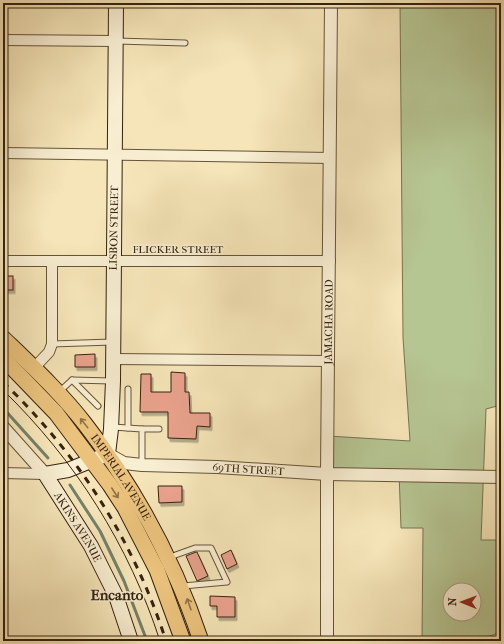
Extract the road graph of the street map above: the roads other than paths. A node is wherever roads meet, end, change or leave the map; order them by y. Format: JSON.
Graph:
{"nodes":[{"id":1,"x":116,"y":3,"type":"edge"},
{"id":2,"x":331,"y":3,"type":"edge"},
{"id":3,"x":3,"y":40,"type":"edge"},
{"id":4,"x":116,"y":41,"type":"junction"},
{"id":5,"x":185,"y":43,"type":"dead end"},
{"id":6,"x":3,"y":153,"type":"edge"},
{"id":7,"x":115,"y":154,"type":"junction"},
{"id":8,"x":330,"y":158,"type":"junction"},
{"id":9,"x":3,"y":261,"type":"edge"},
{"id":10,"x":52,"y":261,"type":"junction"},
{"id":11,"x":114,"y":261,"type":"junction"},
{"id":12,"x":330,"y":261,"type":"junction"},
{"id":13,"x":3,"y":338,"type":"edge"},
{"id":14,"x":113,"y":342,"type":"junction"},
{"id":15,"x":52,"y":344,"type":"junction"},
{"id":16,"x":3,"y":358,"type":"edge"},
{"id":17,"x":113,"y":359,"type":"junction"},
{"id":18,"x":329,"y":361,"type":"junction"},
{"id":19,"x":34,"y":368,"type":"junction"},
{"id":20,"x":72,"y":380,"type":"junction"},
{"id":21,"x":113,"y":381,"type":"junction"},
{"id":22,"x":128,"y":389,"type":"dead end"},
{"id":23,"x":58,"y":394,"type":"junction"},
{"id":24,"x":98,"y":406,"type":"dead end"},
{"id":25,"x":3,"y":427,"type":"edge"},
{"id":26,"x":111,"y":427,"type":"junction"},
{"id":27,"x":128,"y":428,"type":"junction"},
{"id":28,"x":142,"y":429,"type":"junction"},
{"id":29,"x":158,"y":429,"type":"dead end"},
{"id":30,"x":108,"y":454,"type":"junction"},
{"id":31,"x":92,"y":461,"type":"junction"},
{"id":32,"x":142,"y":465,"type":"junction"},
{"id":33,"x":3,"y":473,"type":"edge"},
{"id":34,"x":45,"y":474,"type":"junction"},
{"id":35,"x":327,"y":474,"type":"junction"},
{"id":36,"x":501,"y":477,"type":"edge"},
{"id":37,"x":169,"y":557,"type":"junction"},
{"id":38,"x":182,"y":586,"type":"junction"},
{"id":39,"x":131,"y":641,"type":"edge"},
{"id":40,"x":183,"y":641,"type":"edge"},
{"id":41,"x":201,"y":641,"type":"edge"},
{"id":42,"x":327,"y":641,"type":"edge"}],
"edges":[{"from":1,"to":4,"type":"main road","name":"LISBON STREET"},
{"from":2,"to":8,"type":"street","name":"JAMACHA ROAD"},
{"from":3,"to":4,"type":"street"},
{"from":4,"to":5,"type":"lane"},
{"from":4,"to":7,"type":"main road","name":"LISBON STREET"},
{"from":6,"to":7,"type":"street"},
{"from":7,"to":8,"type":"street"},
{"from":7,"to":11,"type":"main road","name":"LISBON STREET"},
{"from":8,"to":12,"type":"street","name":"JAMACHA ROAD"},
{"from":9,"to":10,"type":"street","name":"FLICKER STREET"},
{"from":10,"to":11,"type":"street","name":"FLICKER STREET"},
{"from":10,"to":15,"type":"street"},
{"from":11,"to":12,"type":"street","name":"FLICKER STREET"},
{"from":11,"to":14,"type":"main road","name":"LISBON STREET"},
{"from":12,"to":18,"type":"street","name":"JAMACHA ROAD"},
{"from":13,"to":19,"type":"main road","name":"IMPERIAL AVENUE"},
{"from":14,"to":15,"type":"lane"},
{"from":14,"to":17,"type":"main road","name":"LISBON STREET"},
{"from":15,"to":19,"type":"street"},
{"from":16,"to":31,"type":"main road","name":"IMPERIAL AVENUE"},
{"from":17,"to":18,"type":"street"},
{"from":17,"to":21,"type":"main road","name":"LISBON STREET"},
{"from":18,"to":35,"type":"street","name":"JAMACHA ROAD"},
{"from":19,"to":23,"type":"main road","name":"IMPERIAL AVENUE"},
{"from":20,"to":21,"type":"lane"},
{"from":20,"to":23,"type":"lane"},
{"from":20,"to":24,"type":"lane"},
{"from":21,"to":26,"type":"main road","name":"LISBON STREET"},
{"from":22,"to":27,"type":"lane"},
{"from":30,"to":23,"type":"main road","name":"IMPERIAL AVENUE","one_way":true},
{"from":25,"to":34,"type":"street","name":"AKINS AVENUE"},
{"from":26,"to":27,"type":"lane"},
{"from":26,"to":30,"type":"main road","name":"LISBON STREET"},
{"from":27,"to":28,"type":"lane"},
{"from":28,"to":29,"type":"lane"},
{"from":28,"to":32,"type":"lane"},
{"from":30,"to":31,"type":"main road"},
{"from":30,"to":32,"type":"street","name":"69TH STREET"},
{"from":30,"to":37,"type":"main road","name":"IMPERIAL AVENUE"},
{"from":31,"to":34,"type":"main road"},
{"from":31,"to":40,"type":"main road","name":"IMPERIAL AVENUE","one_way":true},
{"from":32,"to":35,"type":"street","name":"69TH STREET"},
{"from":33,"to":34,"type":"street"},
{"from":34,"to":39,"type":"main road","name":"AKINS AVENUE"},
{"from":35,"to":36,"type":"street","name":"69TH STREET"},
{"from":35,"to":42,"type":"street","name":"JAMACHA ROAD"},
{"from":37,"to":38,"type":"main road","name":"IMPERIAL AVENUE"},
{"from":37,"to":38,"type":"lane"},
{"from":41,"to":38,"type":"main road","name":"IMPERIAL AVENUE","one_way":true}]}
